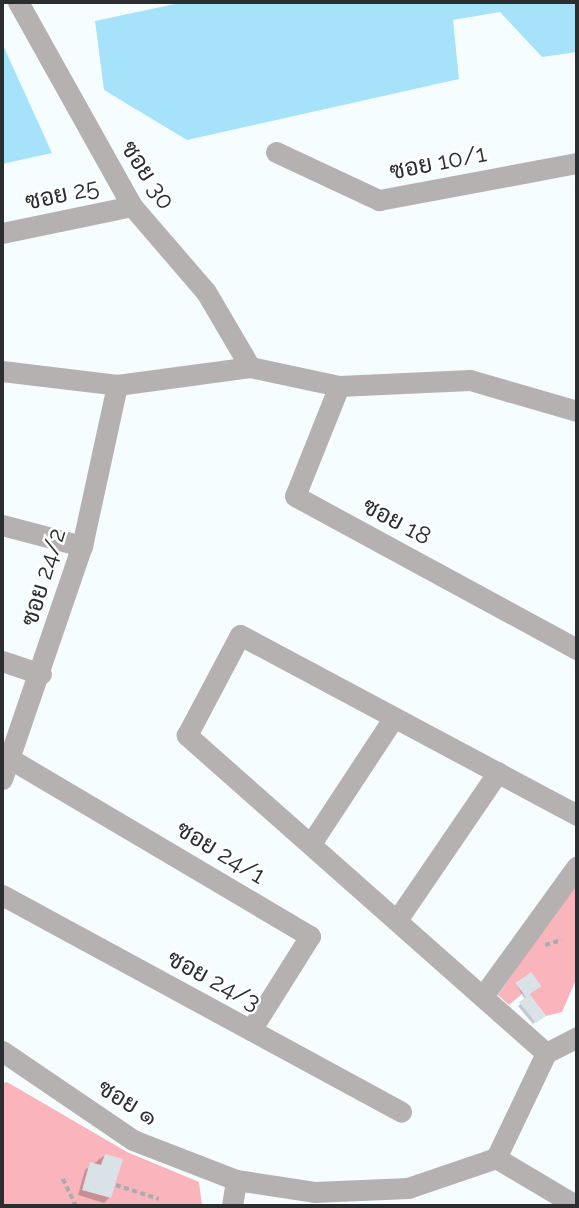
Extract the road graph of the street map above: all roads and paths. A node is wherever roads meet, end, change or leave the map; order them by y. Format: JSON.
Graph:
{"nodes":[{"id":1,"x":18,"y":2,"type":"edge"},
{"id":2,"x":276,"y":152,"type":"dead end"},
{"id":3,"x":577,"y":163,"type":"edge"},
{"id":4,"x":132,"y":206,"type":"junction"},
{"id":5,"x":2,"y":233,"type":"edge"},
{"id":6,"x":250,"y":367,"type":"junction"},
{"id":7,"x":2,"y":371,"type":"edge"},
{"id":8,"x":117,"y":385,"type":"junction"},
{"id":9,"x":339,"y":386,"type":"junction"},
{"id":10,"x":577,"y":411,"type":"edge"},
{"id":11,"x":2,"y":525,"type":"edge"},
{"id":12,"x":82,"y":546,"type":"junction"},
{"id":13,"x":577,"y":649,"type":"edge"},
{"id":14,"x":2,"y":661,"type":"edge"},
{"id":15,"x":41,"y":674,"type":"junction"},
{"id":16,"x":394,"y":717,"type":"junction"},
{"id":17,"x":6,"y":755,"type":"edge"},
{"id":18,"x":498,"y":772,"type":"junction"},
{"id":19,"x":2,"y":779,"type":"edge"},
{"id":20,"x":577,"y":815,"type":"edge"},
{"id":21,"x":312,"y":842,"type":"junction"},
{"id":22,"x":577,"y":866,"type":"edge"},
{"id":23,"x":2,"y":895,"type":"edge"},
{"id":24,"x":397,"y":920,"type":"junction"},
{"id":25,"x":483,"y":996,"type":"junction"},
{"id":26,"x":251,"y":1030,"type":"junction"},
{"id":27,"x":577,"y":1037,"type":"edge"},
{"id":28,"x":2,"y":1051,"type":"edge"},
{"id":29,"x":546,"y":1053,"type":"junction"},
{"id":30,"x":401,"y":1112,"type":"dead end"},
{"id":31,"x":496,"y":1158,"type":"junction"},
{"id":32,"x":62,"y":1179,"type":"dead end"},
{"id":33,"x":236,"y":1180,"type":"junction"},
{"id":34,"x":116,"y":1185,"type":"dead end"},
{"id":35,"x":159,"y":1199,"type":"dead end"},
{"id":36,"x":76,"y":1206,"type":"edge"},
{"id":37,"x":232,"y":1206,"type":"edge"},
{"id":38,"x":577,"y":1206,"type":"edge"}],
"edges":[{"from":1,"to":4,"type":"street","name":"ซอย 30"},
{"from":2,"to":3,"type":"street","name":"ซอย 10/1"},
{"from":4,"to":5,"type":"street","name":"ซอย 25"},
{"from":4,"to":6,"type":"street","name":"ซอย 30"},
{"from":6,"to":8,"type":"street"},
{"from":6,"to":9,"type":"street"},
{"from":7,"to":8,"type":"street"},
{"from":8,"to":12,"type":"street","name":"ซอย 24/2"},
{"from":9,"to":10,"type":"street"},
{"from":9,"to":13,"type":"street","name":"ซอย 18"},
{"from":11,"to":12,"type":"street"},
{"from":12,"to":15,"type":"street","name":"ซอย 24/2"},
{"from":14,"to":15,"type":"street"},
{"from":15,"to":17,"type":"street","name":"ซอย 24/2"},
{"from":16,"to":18,"type":"street"},
{"from":16,"to":21,"type":"street"},
{"from":16,"to":21,"type":"street"},
{"from":17,"to":19,"type":"street","name":"ซอย 24/2"},
{"from":17,"to":26,"type":"street","name":"ซอย 24/1"},
{"from":18,"to":20,"type":"street"},
{"from":18,"to":24,"type":"street"},
{"from":21,"to":24,"type":"street"},
{"from":22,"to":25,"type":"street"},
{"from":23,"to":26,"type":"street","name":"ซอย 24/3"},
{"from":24,"to":25,"type":"street"},
{"from":25,"to":29,"type":"street"},
{"from":26,"to":30,"type":"street","name":"ซอย 24/3"},
{"from":27,"to":29,"type":"street"},
{"from":28,"to":33,"type":"street","name":"ซอย ๑"},
{"from":29,"to":31,"type":"street"},
{"from":31,"to":33,"type":"street","name":"ซอย ๑"},
{"from":31,"to":38,"type":"street"},
{"from":32,"to":36,"type":"path"},
{"from":33,"to":37,"type":"street"},
{"from":34,"to":35,"type":"path"}]}
